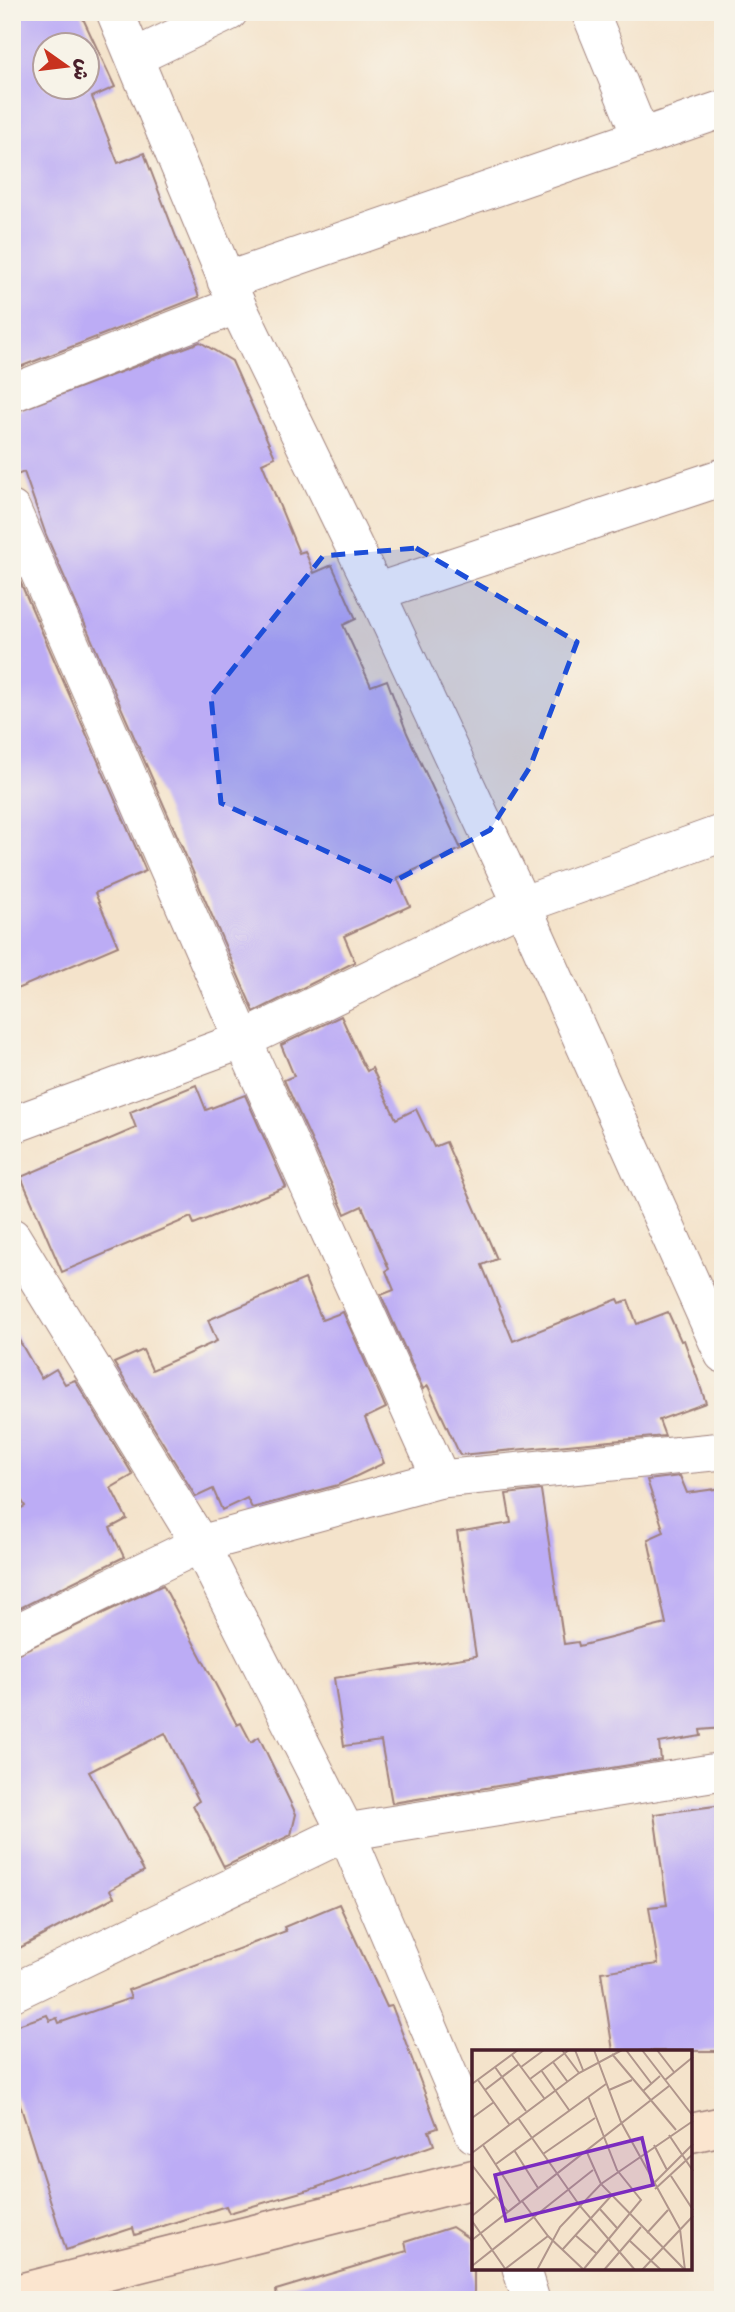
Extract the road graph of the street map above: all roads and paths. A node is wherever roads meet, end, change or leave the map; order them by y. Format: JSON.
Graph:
{"nodes":[{"id":1,"x":115,"y":12,"type":"edge"},
{"id":2,"x":229,"y":12,"type":"edge"},
{"id":3,"x":590,"y":12,"type":"edge"},
{"id":4,"x":135,"y":57,"type":"junction"},
{"id":5,"x":723,"y":109,"type":"edge"},
{"id":6,"x":641,"y":137,"type":"junction"},
{"id":7,"x":232,"y":293,"type":"junction"},
{"id":8,"x":12,"y":393,"type":"edge"},
{"id":9,"x":723,"y":477,"type":"edge"},
{"id":10,"x":12,"y":510,"type":"edge"},
{"id":11,"x":376,"y":592,"type":"junction"},
{"id":12,"x":723,"y":834,"type":"edge"},
{"id":13,"x":522,"y":905,"type":"junction"},
{"id":14,"x":243,"y":1041,"type":"junction"},
{"id":15,"x":12,"y":1125,"type":"edge"},
{"id":16,"x":12,"y":1237,"type":"edge"},
{"id":17,"x":723,"y":1354,"type":"edge"},
{"id":18,"x":723,"y":1451,"type":"edge"},
{"id":19,"x":441,"y":1479,"type":"junction"},
{"id":20,"x":200,"y":1544,"type":"junction"},
{"id":21,"x":12,"y":1635,"type":"edge"},
{"id":22,"x":723,"y":1771,"type":"edge"},
{"id":23,"x":346,"y":1832,"type":"junction"},
{"id":24,"x":12,"y":1993,"type":"edge"},
{"id":25,"x":723,"y":2126,"type":"edge"},
{"id":26,"x":472,"y":2129,"type":"edge"},
{"id":27,"x":693,"y":2133,"type":"edge"},
{"id":28,"x":472,"y":2180,"type":"edge"},
{"id":29,"x":522,"y":2270,"type":"edge"},
{"id":30,"x":12,"y":2295,"type":"edge"},
{"id":31,"x":531,"y":2300,"type":"edge"}],
"edges":[{"from":1,"to":4,"type":"street"},
{"from":2,"to":4,"type":"street"},
{"from":3,"to":6,"type":"street"},
{"from":4,"to":7,"type":"street"},
{"from":5,"to":6,"type":"street"},
{"from":6,"to":7,"type":"street"},
{"from":7,"to":8,"type":"street"},
{"from":7,"to":11,"type":"street"},
{"from":9,"to":11,"type":"street"},
{"from":10,"to":14,"type":"street"},
{"from":11,"to":13,"type":"street"},
{"from":12,"to":13,"type":"street"},
{"from":13,"to":14,"type":"street"},
{"from":13,"to":17,"type":"street"},
{"from":14,"to":15,"type":"street"},
{"from":14,"to":19,"type":"street"},
{"from":16,"to":20,"type":"street"},
{"from":18,"to":19,"type":"street"},
{"from":19,"to":20,"type":"street"},
{"from":20,"to":21,"type":"street"},
{"from":20,"to":23,"type":"street"},
{"from":22,"to":23,"type":"street"},
{"from":23,"to":24,"type":"street"},
{"from":23,"to":26,"type":"street"},
{"from":25,"to":27,"type":"street"},
{"from":28,"to":30,"type":"street"},
{"from":29,"to":31,"type":"street"}]}
